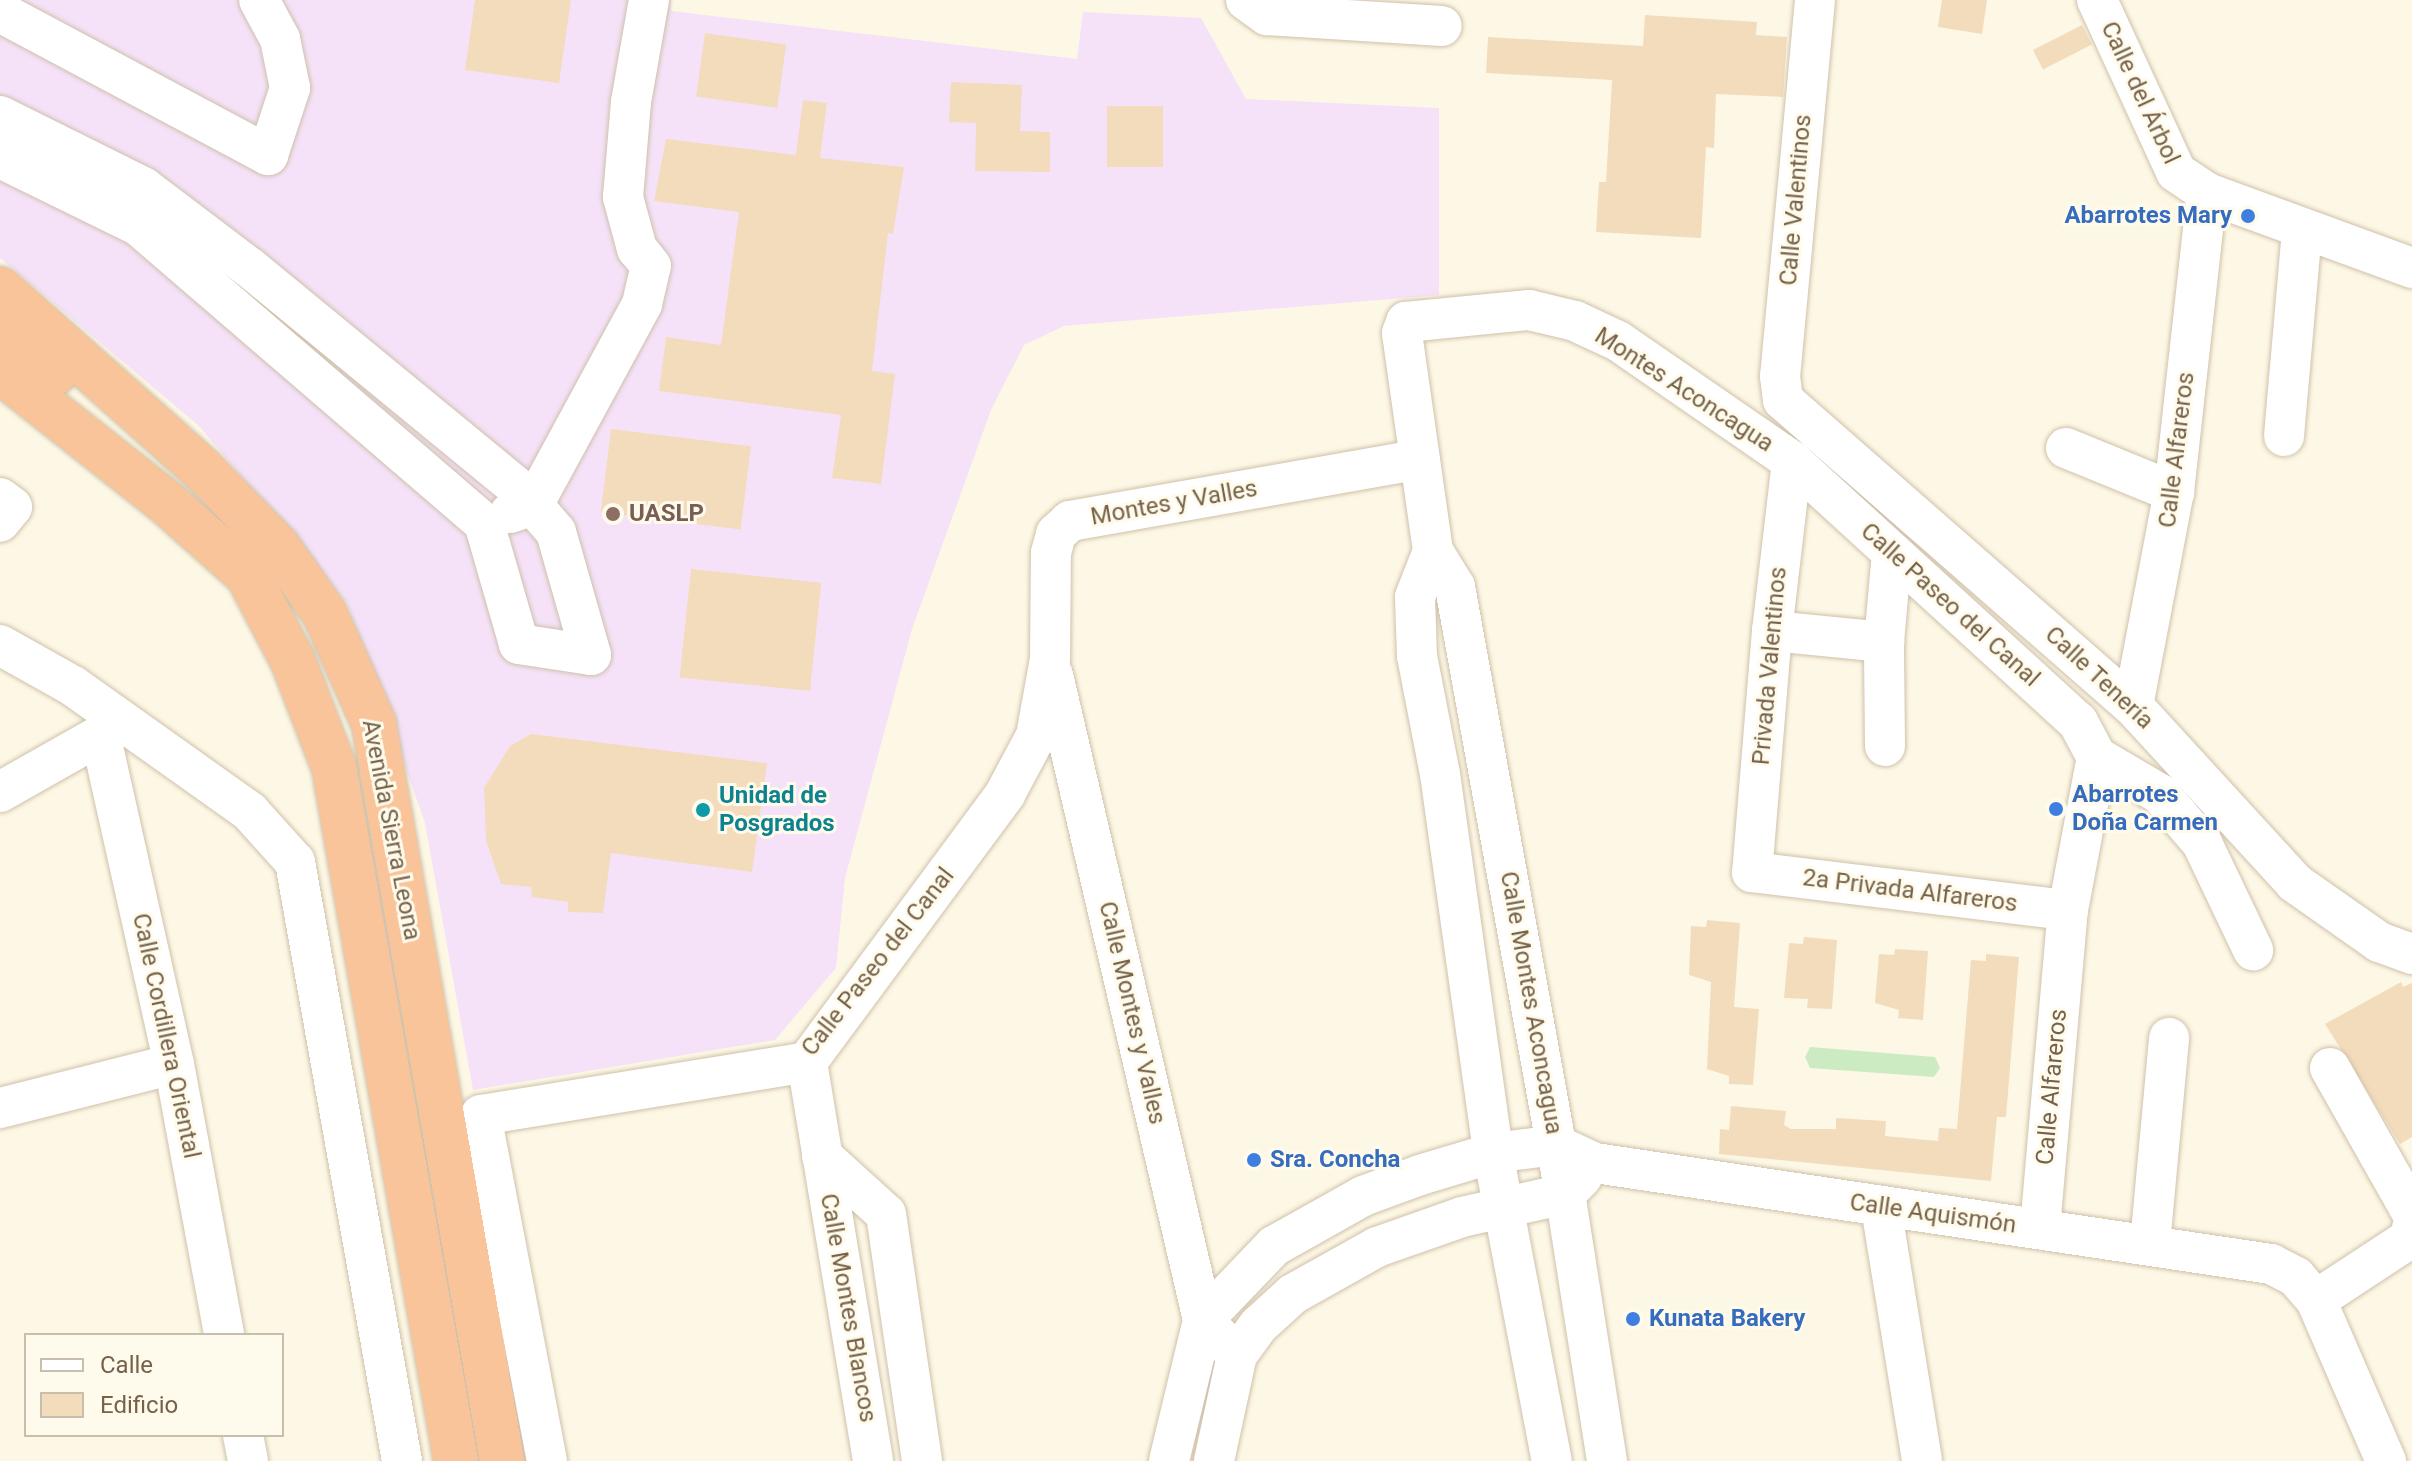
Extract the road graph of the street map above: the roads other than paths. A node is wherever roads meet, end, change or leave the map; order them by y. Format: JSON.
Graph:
{"nodes":[{"id":1,"x":259,"y":0,"type":"edge"},
{"id":2,"x":649,"y":0,"type":"edge"},
{"id":3,"x":1246,"y":0,"type":"edge"},
{"id":4,"x":1815,"y":0,"type":"edge"},
{"id":5,"x":2097,"y":0,"type":"edge"},
{"id":6,"x":0,"y":12,"type":"edge"},
{"id":7,"x":1442,"y":26,"type":"dead end"},
{"id":8,"x":0,"y":116,"type":"edge"},
{"id":9,"x":0,"y":158,"type":"edge"},
{"id":10,"x":2207,"y":193,"type":"junction"},
{"id":11,"x":132,"y":202,"type":"junction"},
{"id":12,"x":2302,"y":231,"type":"junction"},
{"id":13,"x":2412,"y":268,"type":"edge"},
{"id":14,"x":0,"y":289,"type":"edge"},
{"id":15,"x":1575,"y":321,"type":"joint"},
{"id":16,"x":0,"y":338,"type":"edge"},
{"id":17,"x":0,"y":371,"type":"edge"},
{"id":18,"x":1783,"y":400,"type":"joint"},
{"id":19,"x":2284,"y":436,"type":"dead end"},
{"id":20,"x":2066,"y":448,"type":"dead end"},
{"id":21,"x":1420,"y":459,"type":"junction"},
{"id":22,"x":1792,"y":461,"type":"junction"},
{"id":23,"x":195,"y":463,"type":"junction"},
{"id":24,"x":2174,"y":492,"type":"junction"},
{"id":25,"x":0,"y":498,"type":"edge"},
{"id":26,"x":533,"y":505,"type":"junction"},
{"id":27,"x":0,"y":522,"type":"edge"},
{"id":28,"x":484,"y":523,"type":"junction"},
{"id":29,"x":1433,"y":551,"type":"junction"},
{"id":30,"x":1892,"y":552,"type":"junction"},
{"id":31,"x":1772,"y":631,"type":"junction"},
{"id":32,"x":1884,"y":642,"type":"junction"},
{"id":33,"x":0,"y":645,"type":"edge"},
{"id":34,"x":1050,"y":659,"type":"junction"},
{"id":35,"x":2133,"y":706,"type":"junction"},
{"id":36,"x":112,"y":730,"type":"junction"},
{"id":37,"x":1885,"y":746,"type":"dead end"},
{"id":38,"x":2097,"y":757,"type":"junction"},
{"id":39,"x":1489,"y":768,"type":"junction"},
{"id":40,"x":1440,"y":774,"type":"junction"},
{"id":41,"x":0,"y":792,"type":"edge"},
{"id":42,"x":1752,"y":872,"type":"joint"},
{"id":43,"x":2068,"y":910,"type":"junction"},
{"id":44,"x":2253,"y":950,"type":"dead end"},
{"id":45,"x":2412,"y":954,"type":"edge"},
{"id":46,"x":2169,"y":1038,"type":"dead end"},
{"id":47,"x":807,"y":1062,"type":"junction"},
{"id":48,"x":174,"y":1064,"type":"junction"},
{"id":49,"x":2330,"y":1068,"type":"dead end"},
{"id":50,"x":0,"y":1108,"type":"edge"},
{"id":51,"x":1556,"y":1145,"type":"junction"},
{"id":52,"x":1493,"y":1153,"type":"junction"},
{"id":53,"x":822,"y":1156,"type":"junction"},
{"id":54,"x":1595,"y":1163,"type":"junction"},
{"id":55,"x":1565,"y":1194,"type":"junction"},
{"id":56,"x":1881,"y":1207,"type":"junction"},
{"id":57,"x":1504,"y":1209,"type":"junction"},
{"id":58,"x":2412,"y":1213,"type":"edge"},
{"id":59,"x":2040,"y":1228,"type":"junction"},
{"id":60,"x":2412,"y":1228,"type":"edge"},
{"id":61,"x":2150,"y":1244,"type":"junction"},
{"id":62,"x":2316,"y":1300,"type":"junction"},
{"id":63,"x":1203,"y":1320,"type":"junction"},
{"id":64,"x":224,"y":1333,"type":"edge"},
{"id":65,"x":1237,"y":1355,"type":"junction"},
{"id":66,"x":243,"y":1437,"type":"edge"},
{"id":67,"x":248,"y":1461,"type":"edge"},
{"id":68,"x":402,"y":1461,"type":"edge"},
{"id":69,"x":456,"y":1461,"type":"edge"},
{"id":70,"x":502,"y":1461,"type":"edge"},
{"id":71,"x":547,"y":1461,"type":"edge"},
{"id":72,"x":873,"y":1461,"type":"edge"},
{"id":73,"x":922,"y":1461,"type":"edge"},
{"id":74,"x":1169,"y":1461,"type":"edge"},
{"id":75,"x":1214,"y":1461,"type":"edge"},
{"id":76,"x":1552,"y":1461,"type":"edge"},
{"id":77,"x":1607,"y":1461,"type":"edge"},
{"id":78,"x":1922,"y":1461,"type":"edge"},
{"id":79,"x":2386,"y":1461,"type":"edge"}],
"edges":[{"from":1,"to":6,"type":"street"},
{"from":2,"to":26,"type":"street"},
{"from":3,"to":7,"type":"street"},
{"from":4,"to":18,"type":"street","name":"Calle Valentinos"},
{"from":5,"to":10,"type":"street","name":"Calle del Árbol"},
{"from":8,"to":11,"type":"street"},
{"from":9,"to":11,"type":"street"},
{"from":10,"to":12,"type":"street","name":"Calle del Árbol"},
{"from":10,"to":24,"type":"street","name":"Calle Alfareros"},
{"from":11,"to":26,"type":"street"},
{"from":11,"to":28,"type":"street"},
{"from":12,"to":13,"type":"street","name":"Calle del Árbol"},
{"from":12,"to":19,"type":"street"},
{"from":14,"to":23,"type":"highway","name":"Avenida Sierra Leona"},
{"from":15,"to":21,"type":"street","name":"Calle Montes Aconcagua"},
{"from":15,"to":22,"type":"street","name":"Montes Aconcagua"},
{"from":16,"to":23,"type":"highway"},
{"from":17,"to":69,"type":"highway","name":"Avenida Sierra Leona"},
{"from":18,"to":35,"type":"street","name":"Calle Tenería"},
{"from":20,"to":24,"type":"street"},
{"from":21,"to":29,"type":"street","name":"Calle Montes Aconcagua"},
{"from":21,"to":34,"type":"street","name":"Montes y Valles"},
{"from":22,"to":30,"type":"street","name":"Calle Paseo del Canal"},
{"from":22,"to":31,"type":"street","name":"Privada Valentinos"},
{"from":23,"to":70,"type":"highway","name":"Avenida Sierra Leona"},
{"from":24,"to":35,"type":"street","name":"Calle Alfareros"},
{"from":25,"to":27,"type":"street"},
{"from":26,"to":28,"type":"street"},
{"from":26,"to":28,"type":"street"},
{"from":29,"to":39,"type":"street","name":"Calle Montes Aconcagua"},
{"from":29,"to":40,"type":"street","name":"Calle Montes Aconcagua"},
{"from":30,"to":32,"type":"street"},
{"from":30,"to":38,"type":"street","name":"Calle Paseo del Canal"},
{"from":31,"to":32,"type":"street"},
{"from":31,"to":42,"type":"street","name":"Privada Valentinos"},
{"from":32,"to":37,"type":"street"},
{"from":33,"to":36,"type":"street"},
{"from":34,"to":47,"type":"street","name":"Calle Paseo del Canal"},
{"from":34,"to":63,"type":"street","name":"Calle Montes y Valles"},
{"from":35,"to":45,"type":"street","name":"Calle Tenería"},
{"from":36,"to":41,"type":"street"},
{"from":36,"to":48,"type":"street","name":"Calle Cordillera Oriental"},
{"from":36,"to":68,"type":"street"},
{"from":38,"to":43,"type":"street","name":"Calle Alfareros"},
{"from":38,"to":44,"type":"street"},
{"from":39,"to":40,"type":"street"},
{"from":39,"to":51,"type":"street","name":"Calle Montes Aconcagua"},
{"from":40,"to":52,"type":"street","name":"Calle Montes Aconcagua"},
{"from":42,"to":43,"type":"street","name":"2a Privada Alfareros"},
{"from":43,"to":59,"type":"street","name":"Calle Alfareros"},
{"from":46,"to":61,"type":"street"},
{"from":47,"to":53,"type":"street","name":"Calle Montes Blancos"},
{"from":47,"to":71,"type":"street","name":"Calle Paseo del Canal"},
{"from":48,"to":50,"type":"street"},
{"from":48,"to":64,"type":"street","name":"Calle Cordillera Oriental"},
{"from":49,"to":58,"type":"street"},
{"from":51,"to":52,"type":"street"},
{"from":51,"to":54,"type":"street","name":"Calle Aquismón"},
{"from":51,"to":55,"type":"street","name":"Calle Montes Aconcagua"},
{"from":52,"to":57,"type":"street","name":"Calle Montes Aconcagua"},
{"from":52,"to":63,"type":"street"},
{"from":53,"to":72,"type":"street","name":"Calle Montes Blancos"},
{"from":53,"to":73,"type":"street","name":"Calle Montes Blancos"},
{"from":54,"to":55,"type":"street"},
{"from":54,"to":56,"type":"street","name":"Calle Aquismón"},
{"from":55,"to":57,"type":"street"},
{"from":55,"to":77,"type":"street","name":"Calle Montes Aconcagua"},
{"from":56,"to":59,"type":"street","name":"Calle Aquismón"},
{"from":56,"to":78,"type":"street"},
{"from":57,"to":65,"type":"street"},
{"from":57,"to":76,"type":"street","name":"Calle Montes Aconcagua"},
{"from":59,"to":61,"type":"street","name":"Calle Aquismón"},
{"from":60,"to":62,"type":"street"},
{"from":61,"to":62,"type":"street","name":"Calle Aquismón"},
{"from":62,"to":79,"type":"street"},
{"from":63,"to":65,"type":"street"},
{"from":63,"to":74,"type":"street"},
{"from":65,"to":75,"type":"street"},
{"from":66,"to":67,"type":"street"}]}
